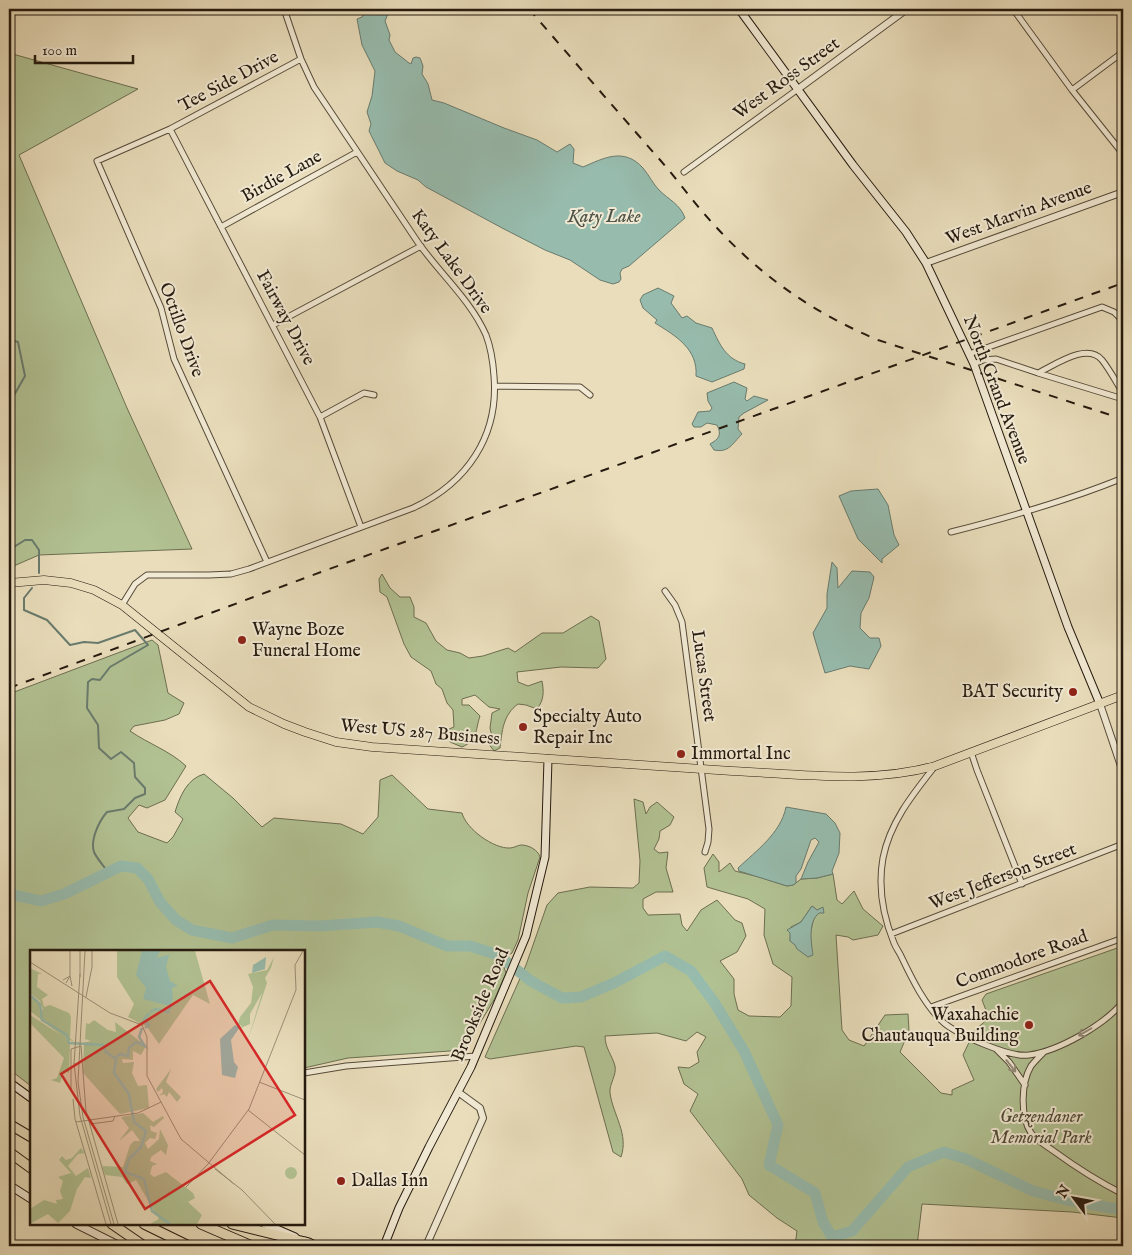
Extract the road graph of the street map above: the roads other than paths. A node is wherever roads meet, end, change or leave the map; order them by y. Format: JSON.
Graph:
{"nodes":[{"id":1,"x":284,"y":9,"type":"edge"},
{"id":2,"x":739,"y":9,"type":"edge"},
{"id":3,"x":907,"y":9,"type":"edge"},
{"id":4,"x":1013,"y":9,"type":"edge"},
{"id":5,"x":1123,"y":52,"type":"edge"},
{"id":6,"x":301,"y":59,"type":"junction"},
{"id":7,"x":798,"y":89,"type":"junction"},
{"id":8,"x":1072,"y":90,"type":"junction"},
{"id":9,"x":170,"y":128,"type":"junction"},
{"id":10,"x":356,"y":152,"type":"junction"},
{"id":11,"x":1123,"y":154,"type":"edge"},
{"id":12,"x":97,"y":161,"type":"joint"},
{"id":13,"x":684,"y":172,"type":"dead end"},
{"id":14,"x":1123,"y":192,"type":"edge"},
{"id":15,"x":221,"y":227,"type":"junction"},
{"id":16,"x":421,"y":246,"type":"junction"},
{"id":17,"x":926,"y":263,"type":"junction"},
{"id":18,"x":1123,"y":321,"type":"edge"},
{"id":19,"x":273,"y":325,"type":"junction"},
{"id":20,"x":969,"y":354,"type":"junction"},
{"id":21,"x":974,"y":364,"type":"junction"},
{"id":22,"x":1038,"y":372,"type":"junction"},
{"id":23,"x":495,"y":386,"type":"junction"},
{"id":24,"x":1123,"y":393,"type":"edge"},
{"id":25,"x":374,"y":395,"type":"dead end"},
{"id":26,"x":590,"y":395,"type":"dead end"},
{"id":27,"x":1123,"y":399,"type":"edge"},
{"id":28,"x":320,"y":417,"type":"junction"},
{"id":29,"x":1123,"y":478,"type":"edge"},
{"id":30,"x":1026,"y":512,"type":"junction"},
{"id":31,"x":361,"y":527,"type":"junction"},
{"id":32,"x":951,"y":532,"type":"dead end"},
{"id":33,"x":266,"y":562,"type":"junction"},
{"id":34,"x":9,"y":583,"type":"edge"},
{"id":35,"x":665,"y":592,"type":"dead end"},
{"id":36,"x":122,"y":605,"type":"junction"},
{"id":37,"x":1123,"y":695,"type":"edge"},
{"id":38,"x":1100,"y":704,"type":"junction"},
{"id":39,"x":972,"y":752,"type":"junction"},
{"id":40,"x":548,"y":759,"type":"junction"},
{"id":41,"x":936,"y":766,"type":"junction"},
{"id":42,"x":702,"y":769,"type":"junction"},
{"id":43,"x":1123,"y":772,"type":"edge"},
{"id":44,"x":1123,"y":844,"type":"edge"},
{"id":45,"x":705,"y":852,"type":"dead end"},
{"id":46,"x":1022,"y":884,"type":"junction"},
{"id":47,"x":892,"y":934,"type":"junction"},
{"id":48,"x":1123,"y":938,"type":"edge"},
{"id":49,"x":1123,"y":1002,"type":"edge"},
{"id":50,"x":931,"y":1007,"type":"junction"},
{"id":51,"x":995,"y":1048,"type":"junction"},
{"id":52,"x":1045,"y":1050,"type":"junction"},
{"id":53,"x":476,"y":1056,"type":"junction"},
{"id":54,"x":305,"y":1073,"type":"edge"},
{"id":55,"x":9,"y":1082,"type":"edge"},
{"id":56,"x":1025,"y":1085,"type":"junction"},
{"id":57,"x":458,"y":1092,"type":"junction"},
{"id":58,"x":30,"y":1097,"type":"edge"},
{"id":59,"x":9,"y":1124,"type":"edge"},
{"id":60,"x":30,"y":1136,"type":"edge"},
{"id":61,"x":9,"y":1151,"type":"edge"},
{"id":62,"x":30,"y":1162,"type":"edge"},
{"id":63,"x":30,"y":1167,"type":"edge"},
{"id":64,"x":9,"y":1185,"type":"edge"},
{"id":65,"x":1123,"y":1194,"type":"edge"},
{"id":66,"x":30,"y":1198,"type":"edge"},
{"id":67,"x":78,"y":1225,"type":"edge"},
{"id":68,"x":113,"y":1225,"type":"edge"},
{"id":69,"x":146,"y":1225,"type":"edge"},
{"id":70,"x":203,"y":1225,"type":"edge"},
{"id":71,"x":236,"y":1225,"type":"edge"},
{"id":72,"x":267,"y":1225,"type":"edge"},
{"id":73,"x":309,"y":1243,"type":"junction"},
{"id":74,"x":120,"y":1246,"type":"edge"},
{"id":75,"x":144,"y":1246,"type":"edge"},
{"id":76,"x":189,"y":1246,"type":"edge"},
{"id":77,"x":252,"y":1246,"type":"edge"},
{"id":78,"x":318,"y":1246,"type":"edge"},
{"id":79,"x":384,"y":1246,"type":"edge"},
{"id":80,"x":426,"y":1246,"type":"edge"}],
"edges":[{"from":1,"to":6,"type":"street","name":"Katy Lake Drive"},
{"from":2,"to":7,"type":"main road","name":"North Grand Avenue"},
{"from":3,"to":7,"type":"street","name":"West Ross Street"},
{"from":4,"to":8,"type":"street"},
{"from":5,"to":8,"type":"street"},
{"from":6,"to":9,"type":"street","name":"Tee Side Drive"},
{"from":6,"to":10,"type":"street","name":"Katy Lake Drive"},
{"from":7,"to":13,"type":"street","name":"West Ross Street"},
{"from":7,"to":17,"type":"main road","name":"North Grand Avenue"},
{"from":8,"to":11,"type":"street"},
{"from":9,"to":12,"type":"street","name":"Tee Side Drive"},
{"from":9,"to":15,"type":"street","name":"Fairway Drive"},
{"from":10,"to":15,"type":"street","name":"Birdie Lane"},
{"from":10,"to":16,"type":"street","name":"Katy Lake Drive"},
{"from":12,"to":33,"type":"street","name":"Octillo Drive"},
{"from":14,"to":17,"type":"street","name":"West Marvin Avenue"},
{"from":15,"to":19,"type":"street","name":"Fairway Drive"},
{"from":16,"to":19,"type":"street"},
{"from":16,"to":23,"type":"street","name":"Katy Lake Drive"},
{"from":17,"to":20,"type":"main road","name":"North Grand Avenue"},
{"from":18,"to":20,"type":"street"},
{"from":19,"to":28,"type":"street","name":"Fairway Drive"},
{"from":20,"to":21,"type":"main road","name":"North Grand Avenue"},
{"from":21,"to":22,"type":"street"},
{"from":21,"to":30,"type":"main road","name":"North Grand Avenue"},
{"from":22,"to":24,"type":"street"},
{"from":22,"to":27,"type":"street"},
{"from":23,"to":26,"type":"street"},
{"from":23,"to":31,"type":"street","name":"Katy Lake Drive"},
{"from":25,"to":28,"type":"street"},
{"from":28,"to":31,"type":"street","name":"Fairway Drive"},
{"from":29,"to":30,"type":"street"},
{"from":30,"to":32,"type":"street"},
{"from":30,"to":38,"type":"main road","name":"North Grand Avenue"},
{"from":31,"to":33,"type":"street","name":"Katy Lake Drive"},
{"from":33,"to":36,"type":"street","name":"Katy Lake Drive"},
{"from":34,"to":36,"type":"main road","name":"West US 287 Business"},
{"from":35,"to":42,"type":"street","name":"Lucas Street"},
{"from":36,"to":40,"type":"main road","name":"West US 287 Business"},
{"from":37,"to":38,"type":"main road","name":"West US 287 Business"},
{"from":38,"to":39,"type":"main road","name":"West US 287 Business"},
{"from":38,"to":43,"type":"street"},
{"from":39,"to":41,"type":"main road","name":"West US 287 Business"},
{"from":39,"to":46,"type":"street"},
{"from":40,"to":42,"type":"main road","name":"West US 287 Business"},
{"from":40,"to":53,"type":"main road","name":"Brookside Road"},
{"from":41,"to":42,"type":"main road","name":"West US 287 Business"},
{"from":41,"to":47,"type":"street"},
{"from":42,"to":45,"type":"street","name":"Lucas Street"},
{"from":44,"to":46,"type":"street","name":"West Jefferson Street"},
{"from":46,"to":47,"type":"street","name":"West Jefferson Street"},
{"from":47,"to":50,"type":"street"},
{"from":48,"to":50,"type":"street","name":"Commodore Road"},
{"from":49,"to":52,"type":"street","one_way":true},
{"from":50,"to":51,"type":"street"},
{"from":51,"to":52,"type":"street"},
{"from":51,"to":56,"type":"street","one_way":true},
{"from":52,"to":56,"type":"street"},
{"from":53,"to":54,"type":"street"},
{"from":53,"to":57,"type":"main road","name":"Brookside Road"},
{"from":55,"to":58,"type":"main road"},
{"from":56,"to":65,"type":"street"},
{"from":57,"to":79,"type":"main road","name":"Brookside Road"},
{"from":57,"to":80,"type":"street"},
{"from":59,"to":60,"type":"highway"},
{"from":61,"to":62,"type":"highway"},
{"from":61,"to":63,"type":"highway"},
{"from":64,"to":66,"type":"main road"},
{"from":67,"to":74,"type":"main road"},
{"from":68,"to":75,"type":"highway"},
{"from":69,"to":76,"type":"highway"},
{"from":70,"to":77,"type":"highway"},
{"from":71,"to":73,"type":"highway"},
{"from":72,"to":73,"type":"main road"},
{"from":73,"to":78,"type":"main road"}]}
